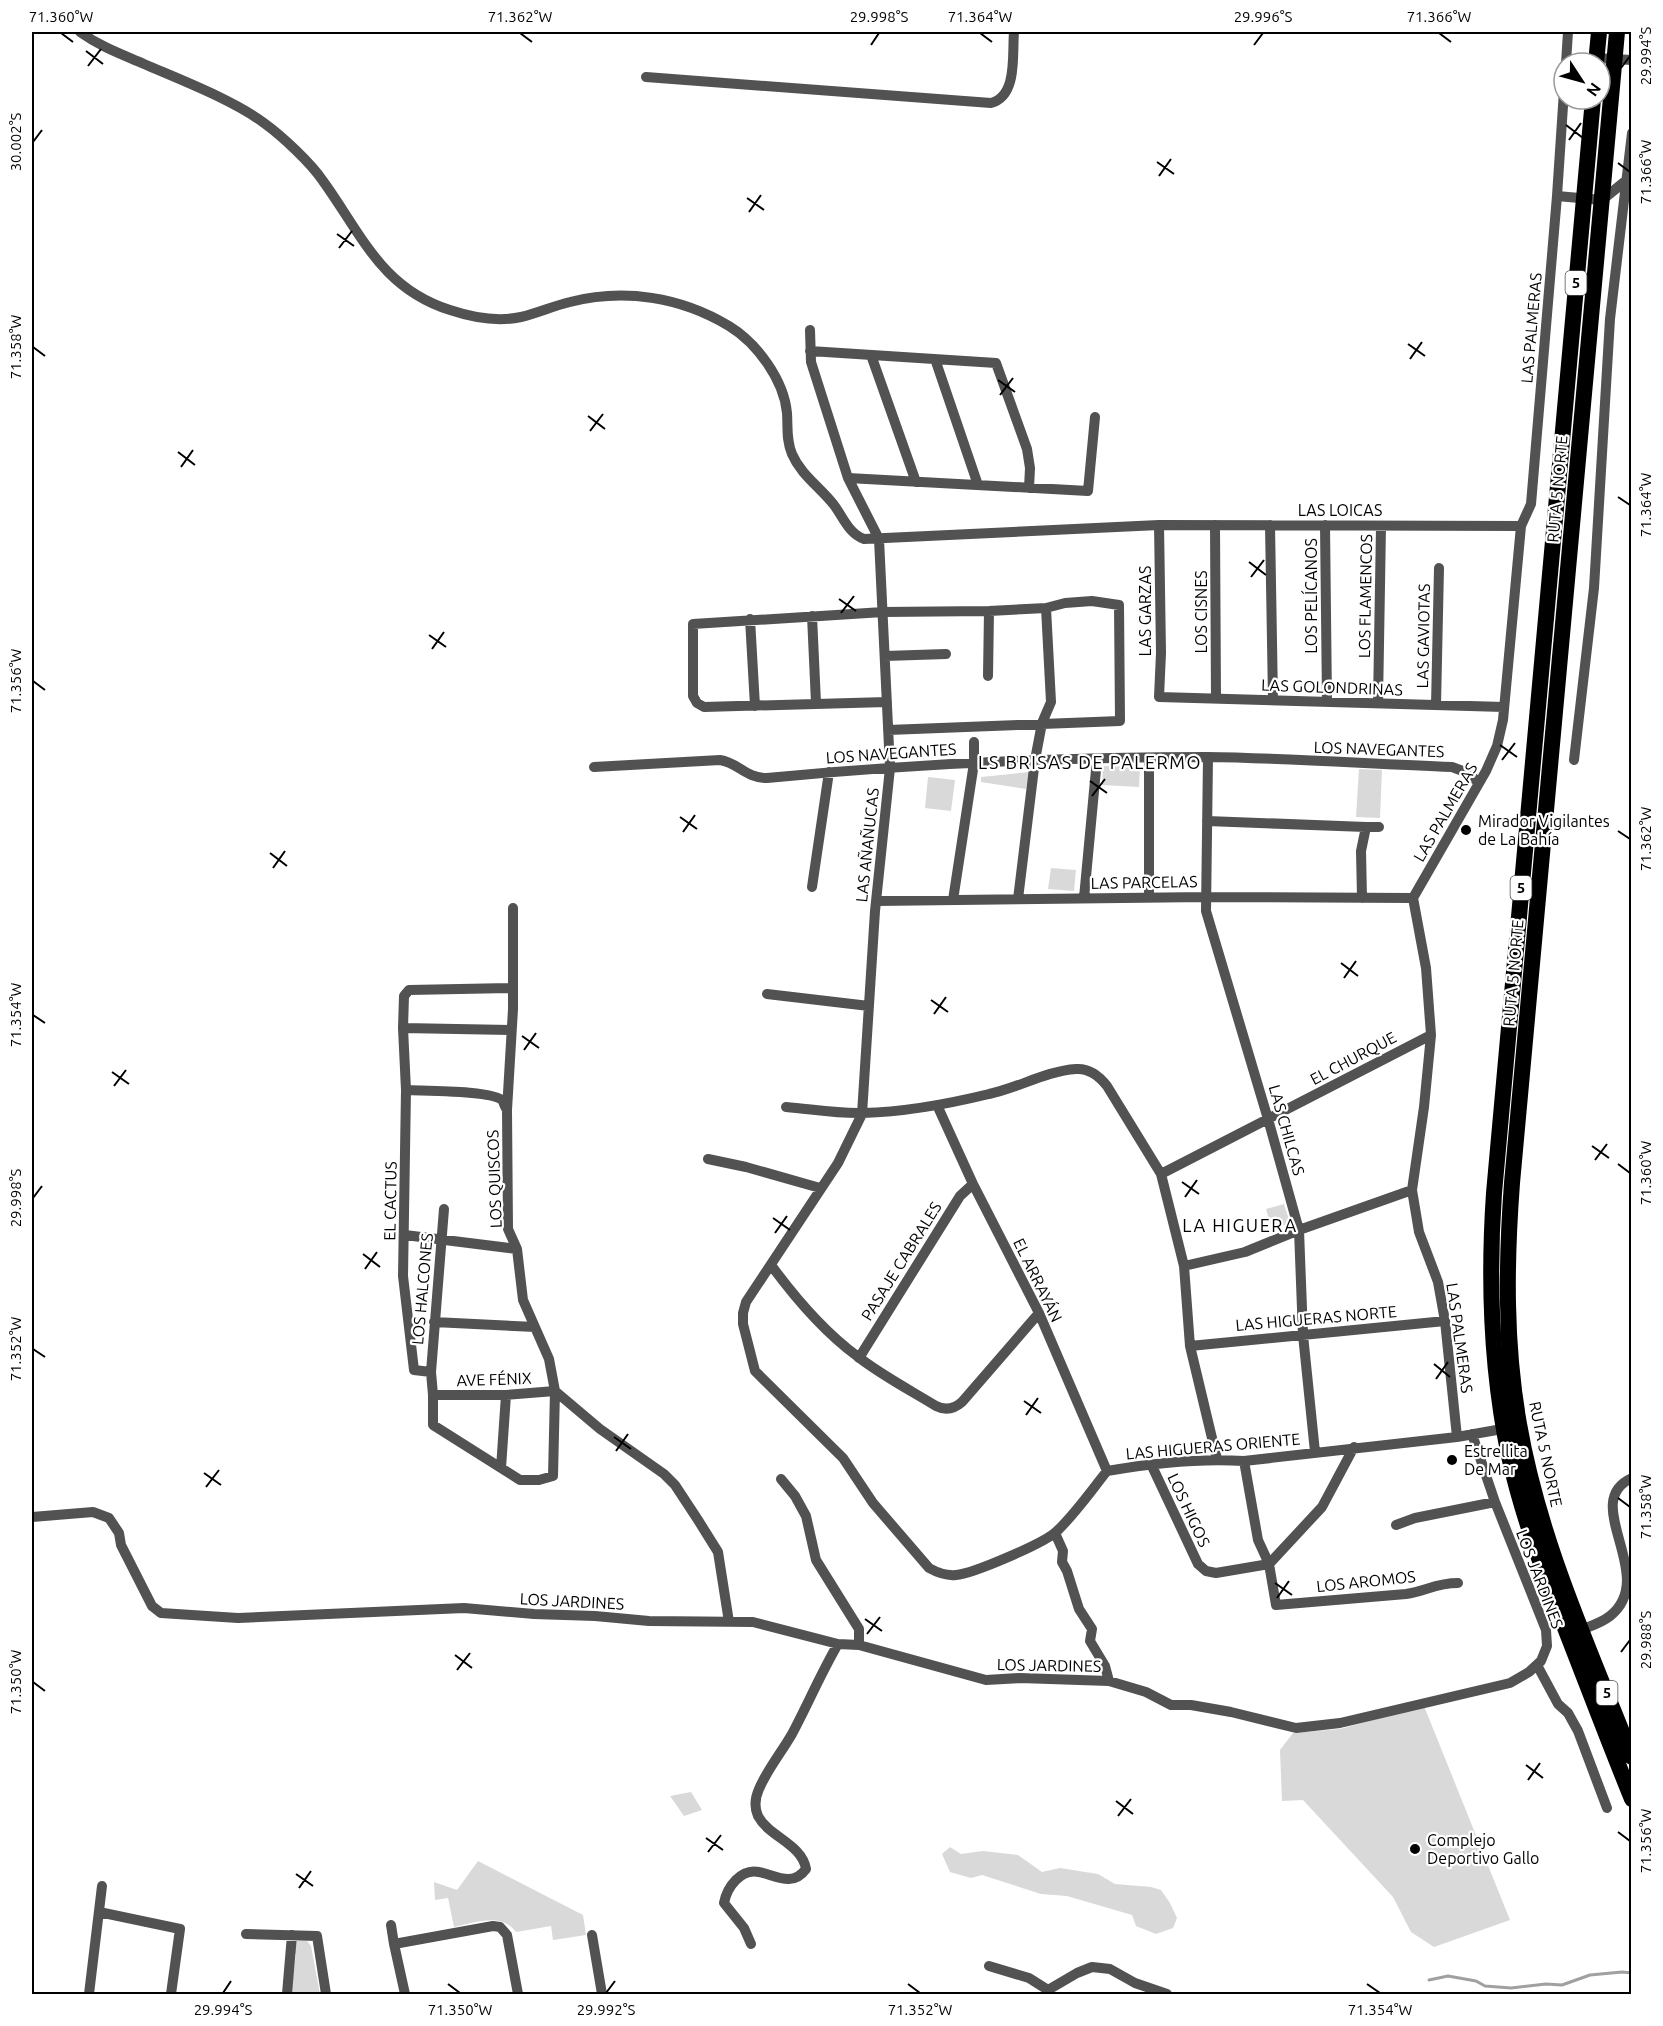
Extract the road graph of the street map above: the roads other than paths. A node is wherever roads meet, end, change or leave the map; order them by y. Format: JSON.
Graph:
{"nodes":[{"id":1,"x":80,"y":32,"type":"edge"},
{"id":2,"x":1014,"y":32,"type":"edge"},
{"id":3,"x":1568,"y":32,"type":"edge"},
{"id":4,"x":1599,"y":32,"type":"edge"},
{"id":5,"x":1617,"y":32,"type":"edge"},
{"id":6,"x":1567,"y":51,"type":"edge"},
{"id":7,"x":1597,"y":51,"type":"edge"},
{"id":8,"x":1623,"y":59,"type":"edge"},
{"id":9,"x":646,"y":77,"type":"dead end"},
{"id":10,"x":1563,"y":111,"type":"edge"},
{"id":11,"x":1592,"y":111,"type":"edge"},
{"id":12,"x":1632,"y":133,"type":"edge"},
{"id":13,"x":1629,"y":179,"type":"edge"},
{"id":14,"x":1557,"y":196,"type":"junction"},
{"id":15,"x":1583,"y":198,"type":"junction"},
{"id":16,"x":1602,"y":200,"type":"junction"},
{"id":17,"x":1591,"y":317,"type":"junction"},
{"id":18,"x":1610,"y":319,"type":"junction"},
{"id":19,"x":810,"y":330,"type":"dead end"},
{"id":20,"x":810,"y":351,"type":"junction"},
{"id":21,"x":871,"y":355,"type":"junction"},
{"id":22,"x":935,"y":359,"type":"junction"},
{"id":23,"x":1095,"y":417,"type":"dead end"},
{"id":24,"x":848,"y":478,"type":"junction"},
{"id":25,"x":916,"y":482,"type":"junction"},
{"id":26,"x":978,"y":485,"type":"junction"},
{"id":27,"x":1029,"y":488,"type":"junction"},
{"id":28,"x":1159,"y":525,"type":"junction"},
{"id":29,"x":1215,"y":525,"type":"junction"},
{"id":30,"x":1270,"y":525,"type":"junction"},
{"id":31,"x":1325,"y":525,"type":"junction"},
{"id":32,"x":1381,"y":526,"type":"junction"},
{"id":33,"x":1521,"y":526,"type":"junction"},
{"id":34,"x":879,"y":539,"type":"junction"},
{"id":35,"x":1439,"y":568,"type":"dead end"},
{"id":36,"x":1046,"y":608,"type":"junction"},
{"id":37,"x":989,"y":610,"type":"junction"},
{"id":38,"x":883,"y":612,"type":"junction"},
{"id":39,"x":812,"y":615,"type":"junction"},
{"id":40,"x":750,"y":619,"type":"junction"},
{"id":41,"x":946,"y":654,"type":"dead end"},
{"id":42,"x":885,"y":656,"type":"junction"},
{"id":43,"x":988,"y":676,"type":"dead end"},
{"id":44,"x":1159,"y":697,"type":"joint"},
{"id":45,"x":1216,"y":699,"type":"junction"},
{"id":46,"x":1273,"y":700,"type":"junction"},
{"id":47,"x":887,"y":702,"type":"junction"},
{"id":48,"x":1327,"y":702,"type":"junction"},
{"id":49,"x":816,"y":703,"type":"junction"},
{"id":50,"x":1378,"y":703,"type":"junction"},
{"id":51,"x":1436,"y":705,"type":"junction"},
{"id":52,"x":755,"y":706,"type":"junction"},
{"id":53,"x":1504,"y":706,"type":"junction"},
{"id":54,"x":1042,"y":723,"type":"junction"},
{"id":55,"x":888,"y":730,"type":"junction"},
{"id":56,"x":974,"y":742,"type":"dead end"},
{"id":57,"x":1208,"y":757,"type":"junction"},
{"id":58,"x":1098,"y":759,"type":"junction"},
{"id":59,"x":1149,"y":759,"type":"junction"},
{"id":60,"x":1574,"y":759,"type":"dead end"},
{"id":61,"x":1035,"y":760,"type":"junction"},
{"id":62,"x":974,"y":763,"type":"junction"},
{"id":63,"x":594,"y":767,"type":"dead end"},
{"id":64,"x":890,"y":768,"type":"junction"},
{"id":65,"x":829,"y":772,"type":"junction"},
{"id":66,"x":1479,"y":783,"type":"junction"},
{"id":67,"x":1207,"y":821,"type":"junction"},
{"id":68,"x":1366,"y":827,"type":"junction"},
{"id":69,"x":1379,"y":827,"type":"dead end"},
{"id":70,"x":812,"y":887,"type":"dead end"},
{"id":71,"x":1149,"y":897,"type":"junction"},
{"id":72,"x":1206,"y":897,"type":"junction"},
{"id":73,"x":1362,"y":897,"type":"junction"},
{"id":74,"x":1084,"y":898,"type":"junction"},
{"id":75,"x":1413,"y":898,"type":"junction"},
{"id":76,"x":1017,"y":899,"type":"junction"},
{"id":77,"x":876,"y":900,"type":"junction"},
{"id":78,"x":953,"y":900,"type":"junction"},
{"id":79,"x":513,"y":908,"type":"dead end"},
{"id":80,"x":511,"y":988,"type":"junction"},
{"id":81,"x":766,"y":994,"type":"dead end"},
{"id":82,"x":869,"y":1006,"type":"junction"},
{"id":83,"x":403,"y":1028,"type":"junction"},
{"id":84,"x":511,"y":1030,"type":"junction"},
{"id":85,"x":1431,"y":1035,"type":"junction"},
{"id":86,"x":406,"y":1090,"type":"junction"},
{"id":87,"x":937,"y":1105,"type":"junction"},
{"id":88,"x":786,"y":1107,"type":"dead end"},
{"id":89,"x":507,"y":1110,"type":"junction"},
{"id":90,"x":862,"y":1114,"type":"junction"},
{"id":91,"x":1268,"y":1119,"type":"junction"},
{"id":92,"x":708,"y":1159,"type":"dead end"},
{"id":93,"x":1161,"y":1174,"type":"junction"},
{"id":94,"x":973,"y":1184,"type":"junction"},
{"id":95,"x":820,"y":1188,"type":"junction"},
{"id":96,"x":1412,"y":1190,"type":"junction"},
{"id":97,"x":444,"y":1209,"type":"dead end"},
{"id":98,"x":1299,"y":1230,"type":"junction"},
{"id":99,"x":405,"y":1235,"type":"junction"},
{"id":100,"x":441,"y":1240,"type":"junction"},
{"id":101,"x":517,"y":1249,"type":"junction"},
{"id":102,"x":771,"y":1265,"type":"junction"},
{"id":103,"x":1184,"y":1266,"type":"junction"},
{"id":104,"x":1039,"y":1314,"type":"junction"},
{"id":105,"x":1445,"y":1321,"type":"junction"},
{"id":106,"x":434,"y":1322,"type":"junction"},
{"id":107,"x":535,"y":1327,"type":"junction"},
{"id":108,"x":1303,"y":1335,"type":"junction"},
{"id":109,"x":1190,"y":1346,"type":"junction"},
{"id":110,"x":859,"y":1358,"type":"junction"},
{"id":111,"x":431,"y":1371,"type":"junction"},
{"id":112,"x":555,"y":1391,"type":"junction"},
{"id":113,"x":434,"y":1395,"type":"junction"},
{"id":114,"x":506,"y":1395,"type":"junction"},
{"id":115,"x":1512,"y":1428,"type":"junction"},
{"id":116,"x":1472,"y":1434,"type":"junction"},
{"id":117,"x":1457,"y":1437,"type":"junction"},
{"id":118,"x":1354,"y":1447,"type":"junction"},
{"id":119,"x":1315,"y":1452,"type":"junction"},
{"id":120,"x":1217,"y":1459,"type":"junction"},
{"id":121,"x":1244,"y":1461,"type":"junction"},
{"id":122,"x":1151,"y":1464,"type":"junction"},
{"id":123,"x":501,"y":1468,"type":"junction"},
{"id":124,"x":1107,"y":1471,"type":"junction"},
{"id":125,"x":1632,"y":1478,"type":"edge"},
{"id":126,"x":780,"y":1479,"type":"dead end"},
{"id":127,"x":1495,"y":1502,"type":"junction"},
{"id":128,"x":32,"y":1517,"type":"edge"},
{"id":129,"x":1396,"y":1525,"type":"dead end"},
{"id":130,"x":1055,"y":1533,"type":"junction"},
{"id":131,"x":1269,"y":1564,"type":"junction"},
{"id":132,"x":1458,"y":1583,"type":"dead end"},
{"id":133,"x":729,"y":1623,"type":"junction"},
{"id":134,"x":1575,"y":1632,"type":"junction"},
{"id":135,"x":838,"y":1644,"type":"junction"},
{"id":136,"x":859,"y":1645,"type":"junction"},
{"id":137,"x":1537,"y":1665,"type":"junction"},
{"id":138,"x":1109,"y":1681,"type":"junction"},
{"id":139,"x":1632,"y":1756,"type":"edge"},
{"id":140,"x":1632,"y":1799,"type":"edge"},
{"id":141,"x":1606,"y":1808,"type":"dead end"},
{"id":142,"x":102,"y":1886,"type":"dead end"},
{"id":143,"x":99,"y":1912,"type":"junction"},
{"id":144,"x":391,"y":1925,"type":"dead end"},
{"id":145,"x":246,"y":1934,"type":"dead end"},
{"id":146,"x":292,"y":1935,"type":"junction"},
{"id":147,"x":592,"y":1935,"type":"dead end"},
{"id":148,"x":394,"y":1944,"type":"junction"},
{"id":149,"x":751,"y":1944,"type":"dead end"},
{"id":150,"x":989,"y":1966,"type":"dead end"},
{"id":151,"x":1049,"y":1992,"type":"edge"},
{"id":152,"x":89,"y":1995,"type":"edge"},
{"id":153,"x":171,"y":1995,"type":"edge"},
{"id":154,"x":287,"y":1995,"type":"edge"},
{"id":155,"x":326,"y":1995,"type":"edge"},
{"id":156,"x":405,"y":1995,"type":"edge"},
{"id":157,"x":518,"y":1995,"type":"edge"},
{"id":158,"x":602,"y":1995,"type":"edge"},
{"id":159,"x":1167,"y":1995,"type":"edge"}],
"edges":[{"from":1,"to":34,"type":"street"},
{"from":2,"to":9,"type":"street"},
{"from":3,"to":6,"type":"street"},
{"from":4,"to":7,"type":"highway"},
{"from":5,"to":8,"type":"highway","name":"RUTA 5 NORTE","number":"5"},
{"from":8,"to":16,"type":"highway","name":"RUTA 5 NORTE","number":"5"},
{"from":10,"to":14,"type":"street","name":"LAS PALMERAS"},
{"from":11,"to":15,"type":"highway","name":"RUTA 5 NORTE","number":"5"},
{"from":12,"to":13,"type":"street"},
{"from":13,"to":16,"type":"street"},
{"from":13,"to":18,"type":"street"},
{"from":14,"to":15,"type":"street"},
{"from":14,"to":33,"type":"street","name":"LAS PALMERAS"},
{"from":15,"to":16,"type":"street"},
{"from":15,"to":115,"type":"highway","name":"RUTA 5 NORTE","number":"5"},
{"from":16,"to":17,"type":"highway","name":"RUTA 5 NORTE","number":"5"},
{"from":17,"to":18,"type":"street"},
{"from":17,"to":115,"type":"highway","name":"RUTA 5 NORTE","number":"5"},
{"from":18,"to":60,"type":"street"},
{"from":19,"to":20,"type":"street","name":"LAS AÑAÑUCAS"},
{"from":20,"to":21,"type":"street"},
{"from":20,"to":24,"type":"street","name":"LAS AÑAÑUCAS"},
{"from":21,"to":22,"type":"street"},
{"from":21,"to":25,"type":"street"},
{"from":22,"to":26,"type":"street"},
{"from":22,"to":27,"type":"street"},
{"from":23,"to":27,"type":"street"},
{"from":24,"to":25,"type":"street"},
{"from":24,"to":34,"type":"street","name":"LAS AÑAÑUCAS"},
{"from":25,"to":26,"type":"street"},
{"from":26,"to":27,"type":"street"},
{"from":28,"to":29,"type":"street","name":"LAS LOICAS"},
{"from":28,"to":34,"type":"street","name":"LAS LOICAS"},
{"from":28,"to":44,"type":"street","name":"LAS GARZAS"},
{"from":29,"to":30,"type":"street","name":"LAS LOICAS"},
{"from":29,"to":45,"type":"street","name":"LOS CISNES"},
{"from":30,"to":31,"type":"street","name":"LAS LOICAS"},
{"from":30,"to":46,"type":"street"},
{"from":31,"to":32,"type":"street","name":"LAS LOICAS"},
{"from":31,"to":48,"type":"street","name":"LOS PELÍCANOS"},
{"from":32,"to":33,"type":"street","name":"LAS LOICAS"},
{"from":32,"to":50,"type":"street","name":"LOS FLAMENCOS"},
{"from":33,"to":53,"type":"street","name":"LAS PALMERAS"},
{"from":34,"to":38,"type":"street","name":"LAS AÑAÑUCAS"},
{"from":35,"to":51,"type":"street","name":"LAS GAVIOTAS"},
{"from":36,"to":37,"type":"street"},
{"from":36,"to":54,"type":"street"},
{"from":36,"to":54,"type":"street"},
{"from":37,"to":38,"type":"street"},
{"from":37,"to":43,"type":"street"},
{"from":38,"to":39,"type":"street"},
{"from":38,"to":42,"type":"street","name":"LAS AÑAÑUCAS"},
{"from":39,"to":40,"type":"street"},
{"from":39,"to":49,"type":"street"},
{"from":40,"to":52,"type":"street"},
{"from":40,"to":52,"type":"street"},
{"from":41,"to":42,"type":"street"},
{"from":42,"to":47,"type":"street","name":"LAS AÑAÑUCAS"},
{"from":44,"to":45,"type":"street","name":"LAS GOLONDRINAS"},
{"from":45,"to":46,"type":"street","name":"LAS GOLONDRINAS"},
{"from":46,"to":48,"type":"street","name":"LAS GOLONDRINAS"},
{"from":47,"to":49,"type":"street"},
{"from":47,"to":55,"type":"street","name":"LAS AÑAÑUCAS"},
{"from":48,"to":50,"type":"street","name":"LAS GOLONDRINAS"},
{"from":49,"to":52,"type":"street"},
{"from":50,"to":51,"type":"street","name":"LAS GOLONDRINAS"},
{"from":51,"to":53,"type":"street","name":"LAS GOLONDRINAS"},
{"from":53,"to":66,"type":"street","name":"LAS PALMERAS"},
{"from":54,"to":55,"type":"street"},
{"from":54,"to":61,"type":"street"},
{"from":55,"to":64,"type":"street","name":"LAS AÑAÑUCAS"},
{"from":56,"to":62,"type":"street"},
{"from":57,"to":59,"type":"street","name":"LOS NAVEGANTES"},
{"from":57,"to":66,"type":"street","name":"LOS NAVEGANTES"},
{"from":57,"to":67,"type":"street","name":"LAS CHILCAS"},
{"from":58,"to":59,"type":"street","name":"LOS NAVEGANTES"},
{"from":58,"to":61,"type":"street","name":"LOS NAVEGANTES"},
{"from":58,"to":74,"type":"street"},
{"from":59,"to":71,"type":"street"},
{"from":61,"to":62,"type":"street","name":"LOS NAVEGANTES"},
{"from":61,"to":76,"type":"street"},
{"from":62,"to":64,"type":"street","name":"LOS NAVEGANTES"},
{"from":62,"to":78,"type":"street"},
{"from":63,"to":65,"type":"street","name":"LOS NAVEGANTES"},
{"from":64,"to":65,"type":"street","name":"LOS NAVEGANTES"},
{"from":64,"to":77,"type":"street","name":"LAS AÑAÑUCAS"},
{"from":65,"to":70,"type":"street"},
{"from":66,"to":75,"type":"street","name":"LAS PALMERAS"},
{"from":67,"to":68,"type":"street"},
{"from":67,"to":72,"type":"street","name":"LAS CHILCAS"},
{"from":68,"to":69,"type":"street"},
{"from":68,"to":73,"type":"street"},
{"from":71,"to":72,"type":"street","name":"LAS PARCELAS"},
{"from":71,"to":74,"type":"street","name":"LAS PARCELAS"},
{"from":72,"to":73,"type":"street","name":"LAS PARCELAS"},
{"from":72,"to":91,"type":"street","name":"LAS CHILCAS"},
{"from":73,"to":75,"type":"street","name":"LAS PARCELAS"},
{"from":74,"to":76,"type":"street","name":"LAS PARCELAS"},
{"from":75,"to":85,"type":"street","name":"LAS PALMERAS"},
{"from":76,"to":78,"type":"street","name":"LAS PARCELAS"},
{"from":77,"to":78,"type":"street","name":"LAS PARCELAS"},
{"from":77,"to":82,"type":"street","name":"LAS AÑAÑUCAS"},
{"from":79,"to":80,"type":"street","name":"LOS QUISCOS"},
{"from":80,"to":83,"type":"street","name":"EL CACTUS"},
{"from":80,"to":84,"type":"street","name":"LOS QUISCOS"},
{"from":81,"to":82,"type":"street"},
{"from":82,"to":90,"type":"street","name":"LAS AÑAÑUCAS"},
{"from":83,"to":84,"type":"street"},
{"from":83,"to":86,"type":"street","name":"EL CACTUS"},
{"from":84,"to":89,"type":"street","name":"LOS QUISCOS"},
{"from":85,"to":91,"type":"street","name":"EL CHURQUE"},
{"from":85,"to":96,"type":"street","name":"LAS PALMERAS"},
{"from":86,"to":89,"type":"street"},
{"from":86,"to":99,"type":"street","name":"EL CACTUS"},
{"from":87,"to":90,"type":"street"},
{"from":87,"to":93,"type":"street"},
{"from":87,"to":94,"type":"street","name":"EL ARRAYÁN"},
{"from":88,"to":90,"type":"street"},
{"from":89,"to":101,"type":"street","name":"LOS QUISCOS"},
{"from":90,"to":95,"type":"street","name":"LAS HIGUERAS ORIENTE"},
{"from":91,"to":93,"type":"street","name":"EL CHURQUE"},
{"from":91,"to":98,"type":"street","name":"LAS CHILCAS"},
{"from":92,"to":95,"type":"street"},
{"from":93,"to":103,"type":"street"},
{"from":94,"to":104,"type":"street","name":"EL ARRAYÁN"},
{"from":94,"to":110,"type":"street","name":"PASAJE CABRALES"},
{"from":95,"to":102,"type":"street","name":"LAS HIGUERAS ORIENTE"},
{"from":96,"to":98,"type":"street"},
{"from":96,"to":105,"type":"street","name":"LAS PALMERAS"},
{"from":97,"to":100,"type":"street","name":"LOS HALCONES"},
{"from":98,"to":103,"type":"street"},
{"from":98,"to":108,"type":"street","name":"LAS CHILCAS"},
{"from":99,"to":100,"type":"street"},
{"from":99,"to":111,"type":"street","name":"EL CACTUS"},
{"from":100,"to":101,"type":"street"},
{"from":100,"to":106,"type":"street","name":"LOS HALCONES"},
{"from":101,"to":107,"type":"street","name":"LOS QUISCOS"},
{"from":102,"to":110,"type":"street"},
{"from":102,"to":130,"type":"street","name":"LAS HIGUERAS ORIENTE"},
{"from":103,"to":109,"type":"street"},
{"from":104,"to":110,"type":"street"},
{"from":104,"to":124,"type":"street","name":"EL ARRAYÁN"},
{"from":105,"to":108,"type":"street","name":"LAS HIGUERAS NORTE"},
{"from":105,"to":117,"type":"street","name":"LAS PALMERAS"},
{"from":106,"to":107,"type":"street"},
{"from":106,"to":111,"type":"street","name":"LOS HALCONES"},
{"from":107,"to":112,"type":"street","name":"LOS QUISCOS"},
{"from":108,"to":109,"type":"street","name":"LAS HIGUERAS NORTE"},
{"from":108,"to":119,"type":"street","name":"LAS CHILCAS"},
{"from":109,"to":120,"type":"street"},
{"from":111,"to":113,"type":"street"},
{"from":112,"to":114,"type":"street","name":"AVE FÉNIX"},
{"from":112,"to":123,"type":"street","name":"LOS QUISCOS"},
{"from":112,"to":133,"type":"street"},
{"from":113,"to":114,"type":"street","name":"AVE FÉNIX"},
{"from":113,"to":123,"type":"street"},
{"from":114,"to":123,"type":"street"},
{"from":115,"to":116,"type":"street","name":"LAS HIGUERAS ORIENTE"},
{"from":115,"to":134,"type":"highway","name":"RUTA 5 NORTE","number":"5"},
{"from":116,"to":117,"type":"street","name":"LAS HIGUERAS ORIENTE"},
{"from":116,"to":127,"type":"street","name":"LOS JARDINES"},
{"from":117,"to":118,"type":"street","name":"LAS HIGUERAS ORIENTE"},
{"from":118,"to":119,"type":"street","name":"LAS HIGUERAS ORIENTE"},
{"from":118,"to":131,"type":"street"},
{"from":119,"to":121,"type":"street","name":"LAS HIGUERAS ORIENTE"},
{"from":120,"to":121,"type":"street","name":"LAS HIGUERAS ORIENTE"},
{"from":120,"to":122,"type":"street","name":"LAS HIGUERAS ORIENTE"},
{"from":121,"to":131,"type":"street"},
{"from":122,"to":124,"type":"street","name":"LAS HIGUERAS ORIENTE"},
{"from":122,"to":131,"type":"street","name":"LOS HIGOS"},
{"from":124,"to":130,"type":"street","name":"LAS HIGUERAS ORIENTE"},
{"from":125,"to":134,"type":"street"},
{"from":126,"to":136,"type":"street"},
{"from":127,"to":129,"type":"street"},
{"from":127,"to":137,"type":"street","name":"LOS JARDINES"},
{"from":128,"to":133,"type":"street","name":"LOS JARDINES"},
{"from":130,"to":138,"type":"street"},
{"from":131,"to":132,"type":"street","name":"LOS AROMOS"},
{"from":133,"to":135,"type":"street","name":"LOS JARDINES"},
{"from":134,"to":139,"type":"highway","name":"RUTA 5 NORTE","number":"5"},
{"from":134,"to":140,"type":"highway","name":"RUTA 5 NORTE","number":"5"},
{"from":135,"to":136,"type":"street","name":"LOS JARDINES"},
{"from":135,"to":149,"type":"street"},
{"from":136,"to":138,"type":"street","name":"LOS JARDINES"},
{"from":137,"to":138,"type":"street","name":"LOS JARDINES"},
{"from":137,"to":141,"type":"street"},
{"from":142,"to":143,"type":"street"},
{"from":143,"to":152,"type":"street"},
{"from":143,"to":153,"type":"street"},
{"from":144,"to":148,"type":"street"},
{"from":145,"to":146,"type":"street"},
{"from":146,"to":154,"type":"street"},
{"from":146,"to":155,"type":"street"},
{"from":147,"to":158,"type":"street"},
{"from":148,"to":156,"type":"street"},
{"from":148,"to":157,"type":"street"},
{"from":150,"to":151,"type":"street"},
{"from":151,"to":159,"type":"street"}]}
